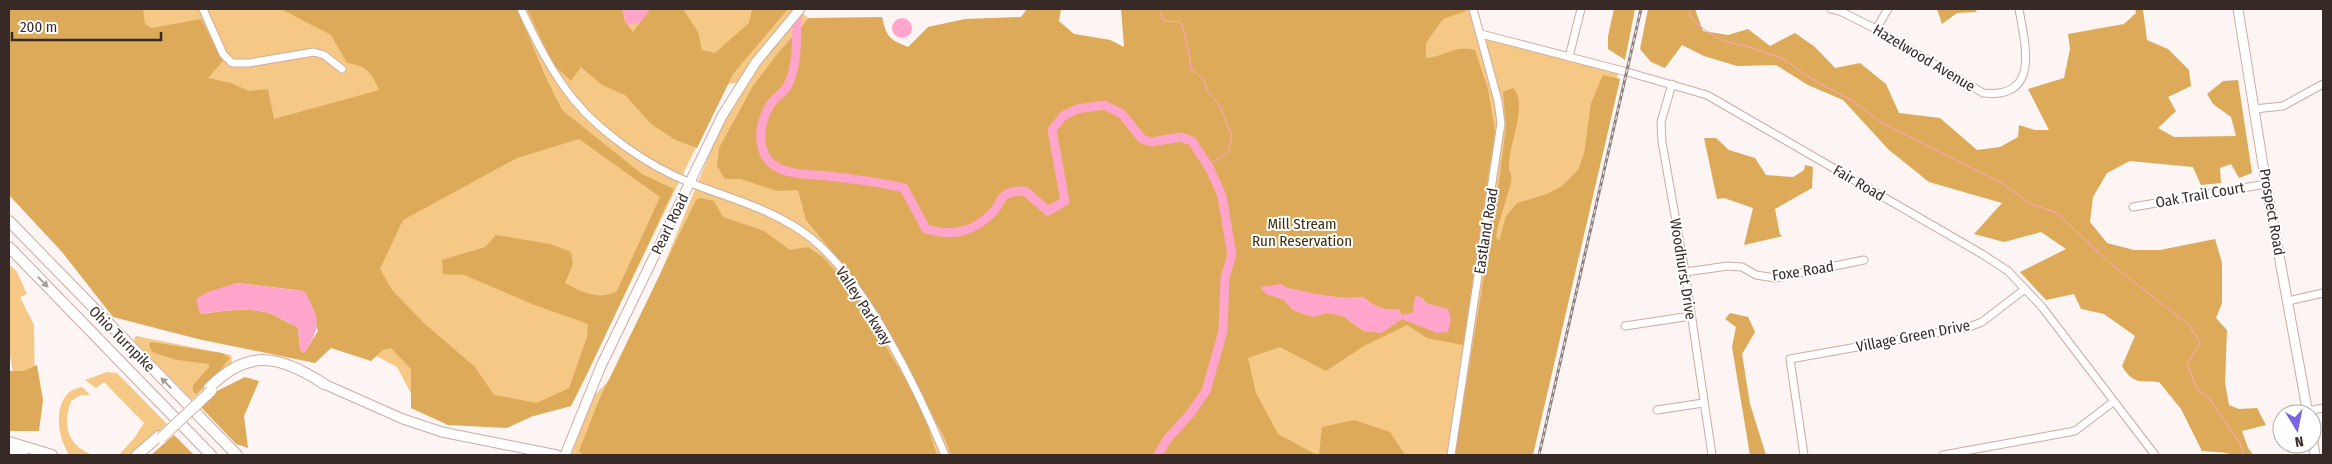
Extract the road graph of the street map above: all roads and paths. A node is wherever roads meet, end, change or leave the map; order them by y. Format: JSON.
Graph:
{"nodes":[{"id":1,"x":203,"y":9,"type":"edge"},
{"id":2,"x":521,"y":9,"type":"edge"},
{"id":3,"x":800,"y":9,"type":"edge"},
{"id":4,"x":1473,"y":9,"type":"edge"},
{"id":5,"x":1581,"y":9,"type":"edge"},
{"id":6,"x":1831,"y":9,"type":"edge"},
{"id":7,"x":1888,"y":9,"type":"edge"},
{"id":8,"x":2019,"y":9,"type":"edge"},
{"id":9,"x":2238,"y":9,"type":"edge"},
{"id":10,"x":1876,"y":29,"type":"junction"},
{"id":11,"x":1481,"y":34,"type":"junction"},
{"id":12,"x":1569,"y":56,"type":"junction"},
{"id":13,"x":342,"y":69,"type":"dead end"},
{"id":14,"x":1672,"y":84,"type":"junction"},
{"id":15,"x":2323,"y":84,"type":"edge"},
{"id":16,"x":2254,"y":110,"type":"junction"},
{"id":17,"x":690,"y":182,"type":"junction"},
{"id":18,"x":2266,"y":184,"type":"junction"},
{"id":19,"x":2133,"y":207,"type":"dead end"},
{"id":20,"x":9,"y":221,"type":"edge"},
{"id":21,"x":9,"y":247,"type":"edge"},
{"id":22,"x":1864,"y":260,"type":"dead end"},
{"id":23,"x":1685,"y":272,"type":"junction"},
{"id":24,"x":2025,"y":289,"type":"junction"},
{"id":25,"x":2323,"y":293,"type":"edge"},
{"id":26,"x":2288,"y":301,"type":"junction"},
{"id":27,"x":1691,"y":316,"type":"junction"},
{"id":28,"x":1626,"y":326,"type":"dead end"},
{"id":29,"x":324,"y":384,"type":"joint"},
{"id":30,"x":2114,"y":402,"type":"junction"},
{"id":31,"x":1703,"y":403,"type":"junction"},
{"id":32,"x":2307,"y":404,"type":"edge"},
{"id":33,"x":1657,"y":410,"type":"dead end"},
{"id":34,"x":160,"y":437,"type":"junction"},
{"id":35,"x":9,"y":442,"type":"edge"},
{"id":36,"x":1991,"y":451,"type":"edge"},
{"id":37,"x":9,"y":452,"type":"edge"},
{"id":38,"x":23,"y":455,"type":"edge"},
{"id":39,"x":52,"y":455,"type":"edge"},
{"id":40,"x":137,"y":455,"type":"edge"},
{"id":41,"x":143,"y":455,"type":"edge"},
{"id":42,"x":211,"y":455,"type":"edge"},
{"id":43,"x":237,"y":455,"type":"edge"},
{"id":44,"x":557,"y":455,"type":"edge"},
{"id":45,"x":565,"y":455,"type":"edge"},
{"id":46,"x":944,"y":455,"type":"edge"},
{"id":47,"x":1451,"y":455,"type":"edge"},
{"id":48,"x":1712,"y":455,"type":"edge"},
{"id":49,"x":1804,"y":455,"type":"edge"},
{"id":50,"x":1943,"y":455,"type":"edge"},
{"id":51,"x":2155,"y":455,"type":"edge"}],
"edges":[{"from":1,"to":13,"type":"street"},
{"from":2,"to":17,"type":"street","name":"Valley Parkway"},
{"from":3,"to":17,"type":"main road","name":"Pearl Road"},
{"from":4,"to":11,"type":"street","name":"Eastland Road"},
{"from":5,"to":12,"type":"street"},
{"from":6,"to":10,"type":"street","name":"Hazelwood Avenue"},
{"from":7,"to":10,"type":"street"},
{"from":8,"to":10,"type":"street","name":"Hazelwood Avenue"},
{"from":9,"to":16,"type":"main road","name":"Prospect Road"},
{"from":11,"to":12,"type":"street","name":"Fair Road"},
{"from":11,"to":47,"type":"street","name":"Eastland Road"},
{"from":12,"to":14,"type":"street","name":"Fair Road"},
{"from":14,"to":23,"type":"street","name":"Woodhurst Drive"},
{"from":14,"to":24,"type":"street","name":"Fair Road"},
{"from":15,"to":16,"type":"street"},
{"from":16,"to":18,"type":"main road","name":"Prospect Road"},
{"from":17,"to":45,"type":"main road","name":"Pearl Road"},
{"from":17,"to":46,"type":"street","name":"Valley Parkway"},
{"from":18,"to":19,"type":"street","name":"Oak Trail Court"},
{"from":18,"to":26,"type":"main road","name":"Prospect Road"},
{"from":43,"to":20,"type":"highway","name":"Ohio Turnpike","one_way":true},
{"from":21,"to":42,"type":"highway","name":"Ohio Turnpike","one_way":true},
{"from":22,"to":23,"type":"street","name":"Foxe Road"},
{"from":23,"to":27,"type":"street","name":"Woodhurst Drive"},
{"from":24,"to":30,"type":"street","name":"Fair Road"},
{"from":24,"to":49,"type":"street","name":"Village Green Drive"},
{"from":25,"to":26,"type":"street"},
{"from":26,"to":32,"type":"main road","name":"Prospect Road"},
{"from":27,"to":28,"type":"street"},
{"from":27,"to":31,"type":"street","name":"Woodhurst Drive"},
{"from":29,"to":34,"type":"highway","bridge":true},
{"from":29,"to":44,"type":"main road"},
{"from":30,"to":36,"type":"street"},
{"from":30,"to":51,"type":"street","name":"Fair Road"},
{"from":31,"to":33,"type":"street"},
{"from":31,"to":48,"type":"street","name":"Woodhurst Drive"},
{"from":34,"to":40,"type":"highway"},
{"from":34,"to":41,"type":"highway"},
{"from":35,"to":39,"type":"highway"},
{"from":36,"to":50,"type":"street"},
{"from":37,"to":38,"type":"highway"}]}
